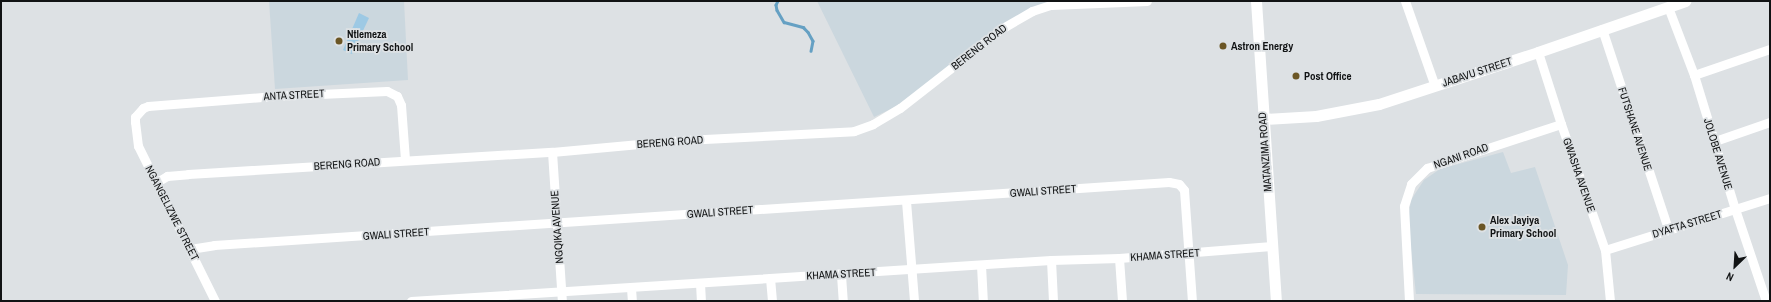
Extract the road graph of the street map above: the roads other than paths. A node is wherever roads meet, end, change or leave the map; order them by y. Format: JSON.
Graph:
{"nodes":[{"id":1,"x":1147,"y":1,"type":"edge"},
{"id":2,"x":1405,"y":1,"type":"edge"},
{"id":3,"x":1685,"y":1,"type":"edge"},
{"id":4,"x":1256,"y":2,"type":"edge"},
{"id":5,"x":1668,"y":7,"type":"junction"},
{"id":6,"x":1602,"y":29,"type":"junction"},
{"id":7,"x":1770,"y":49,"type":"edge"},
{"id":8,"x":1538,"y":52,"type":"junction"},
{"id":9,"x":1694,"y":75,"type":"junction"},
{"id":10,"x":1435,"y":86,"type":"junction"},
{"id":11,"x":1263,"y":119,"type":"junction"},
{"id":12,"x":134,"y":122,"type":"joint"},
{"id":13,"x":1770,"y":122,"type":"edge"},
{"id":14,"x":1561,"y":124,"type":"junction"},
{"id":15,"x":1714,"y":141,"type":"junction"},
{"id":16,"x":552,"y":152,"type":"junction"},
{"id":17,"x":406,"y":160,"type":"junction"},
{"id":18,"x":157,"y":182,"type":"junction"},
{"id":19,"x":1770,"y":198,"type":"edge"},
{"id":20,"x":906,"y":201,"type":"junction"},
{"id":21,"x":1735,"y":209,"type":"junction"},
{"id":22,"x":557,"y":223,"type":"junction"},
{"id":23,"x":1668,"y":229,"type":"junction"},
{"id":24,"x":1272,"y":246,"type":"junction"},
{"id":25,"x":190,"y":249,"type":"junction"},
{"id":26,"x":1605,"y":250,"type":"junction"},
{"id":27,"x":1189,"y":253,"type":"junction"},
{"id":28,"x":1119,"y":258,"type":"junction"},
{"id":29,"x":1051,"y":260,"type":"junction"},
{"id":30,"x":981,"y":265,"type":"junction"},
{"id":31,"x":912,"y":269,"type":"junction"},
{"id":32,"x":841,"y":275,"type":"junction"},
{"id":33,"x":770,"y":278,"type":"junction"},
{"id":34,"x":700,"y":283,"type":"junction"},
{"id":35,"x":631,"y":288,"type":"junction"},
{"id":36,"x":562,"y":296,"type":"edge"},
{"id":37,"x":216,"y":301,"type":"edge"},
{"id":38,"x":411,"y":301,"type":"edge"},
{"id":39,"x":632,"y":301,"type":"edge"},
{"id":40,"x":701,"y":301,"type":"edge"},
{"id":41,"x":772,"y":301,"type":"edge"},
{"id":42,"x":843,"y":301,"type":"edge"},
{"id":43,"x":914,"y":301,"type":"edge"},
{"id":44,"x":983,"y":301,"type":"edge"},
{"id":45,"x":1053,"y":301,"type":"edge"},
{"id":46,"x":1122,"y":301,"type":"edge"},
{"id":47,"x":1192,"y":301,"type":"edge"},
{"id":48,"x":1276,"y":301,"type":"edge"},
{"id":49,"x":1409,"y":301,"type":"edge"},
{"id":50,"x":1610,"y":301,"type":"edge"},
{"id":51,"x":1766,"y":301,"type":"edge"}],
"edges":[{"from":1,"to":16,"type":"street","name":"BERENG ROAD"},
{"from":2,"to":10,"type":"street"},
{"from":3,"to":5,"type":"street","name":"JABAVU STREET"},
{"from":4,"to":11,"type":"street","name":"MATANZIMA ROAD"},
{"from":5,"to":6,"type":"street","name":"JABAVU STREET"},
{"from":5,"to":9,"type":"street","name":"JOLOBE AVENUE"},
{"from":6,"to":8,"type":"street","name":"JABAVU STREET"},
{"from":6,"to":23,"type":"street","name":"FUTSHANE AVENUE"},
{"from":7,"to":9,"type":"street"},
{"from":8,"to":10,"type":"street","name":"JABAVU STREET"},
{"from":8,"to":14,"type":"street","name":"GWASHA AVENUE"},
{"from":9,"to":15,"type":"street","name":"JOLOBE AVENUE"},
{"from":10,"to":11,"type":"street","name":"JABAVU STREET"},
{"from":11,"to":24,"type":"street","name":"MATANZIMA ROAD"},
{"from":12,"to":17,"type":"street","name":"ANTA STREET"},
{"from":12,"to":18,"type":"street","name":"NGANGELIZWE STREET"},
{"from":13,"to":15,"type":"street"},
{"from":14,"to":26,"type":"street","name":"GWASHA AVENUE"},
{"from":14,"to":49,"type":"street","name":"NGANI ROAD"},
{"from":15,"to":21,"type":"street","name":"JOLOBE AVENUE"},
{"from":16,"to":17,"type":"street","name":"BERENG ROAD"},
{"from":16,"to":22,"type":"street","name":"NGQIKA AVENUE"},
{"from":17,"to":18,"type":"street","name":"BERENG ROAD"},
{"from":18,"to":25,"type":"street","name":"NGANGELIZWE STREET"},
{"from":19,"to":21,"type":"street","name":"DYAFTA STREET"},
{"from":20,"to":22,"type":"street","name":"GWALI STREET"},
{"from":20,"to":27,"type":"street","name":"GWALI STREET"},
{"from":20,"to":31,"type":"street"},
{"from":21,"to":23,"type":"street","name":"DYAFTA STREET"},
{"from":21,"to":51,"type":"street","name":"JOLOBE AVENUE"},
{"from":22,"to":25,"type":"street","name":"GWALI STREET"},
{"from":22,"to":36,"type":"street","name":"NGQIKA AVENUE"},
{"from":23,"to":26,"type":"street","name":"DYAFTA STREET"},
{"from":24,"to":27,"type":"street","name":"KHAMA STREET"},
{"from":24,"to":48,"type":"street","name":"MATANZIMA ROAD"},
{"from":25,"to":37,"type":"street","name":"NGANGELIZWE STREET"},
{"from":26,"to":50,"type":"street","name":"GWASHA AVENUE"},
{"from":27,"to":28,"type":"street","name":"KHAMA STREET"},
{"from":27,"to":47,"type":"street"},
{"from":28,"to":29,"type":"street","name":"KHAMA STREET"},
{"from":28,"to":46,"type":"street"},
{"from":29,"to":30,"type":"street","name":"KHAMA STREET"},
{"from":29,"to":45,"type":"street"},
{"from":30,"to":31,"type":"street","name":"KHAMA STREET"},
{"from":30,"to":44,"type":"street"},
{"from":31,"to":32,"type":"street","name":"KHAMA STREET"},
{"from":31,"to":43,"type":"street"},
{"from":32,"to":33,"type":"street","name":"KHAMA STREET"},
{"from":32,"to":42,"type":"street"},
{"from":33,"to":34,"type":"street","name":"KHAMA STREET"},
{"from":33,"to":41,"type":"street"},
{"from":34,"to":35,"type":"street","name":"KHAMA STREET"},
{"from":34,"to":40,"type":"street"},
{"from":35,"to":36,"type":"street","name":"KHAMA STREET"},
{"from":35,"to":39,"type":"street"},
{"from":36,"to":38,"type":"street","name":"KHAMA STREET"}]}
